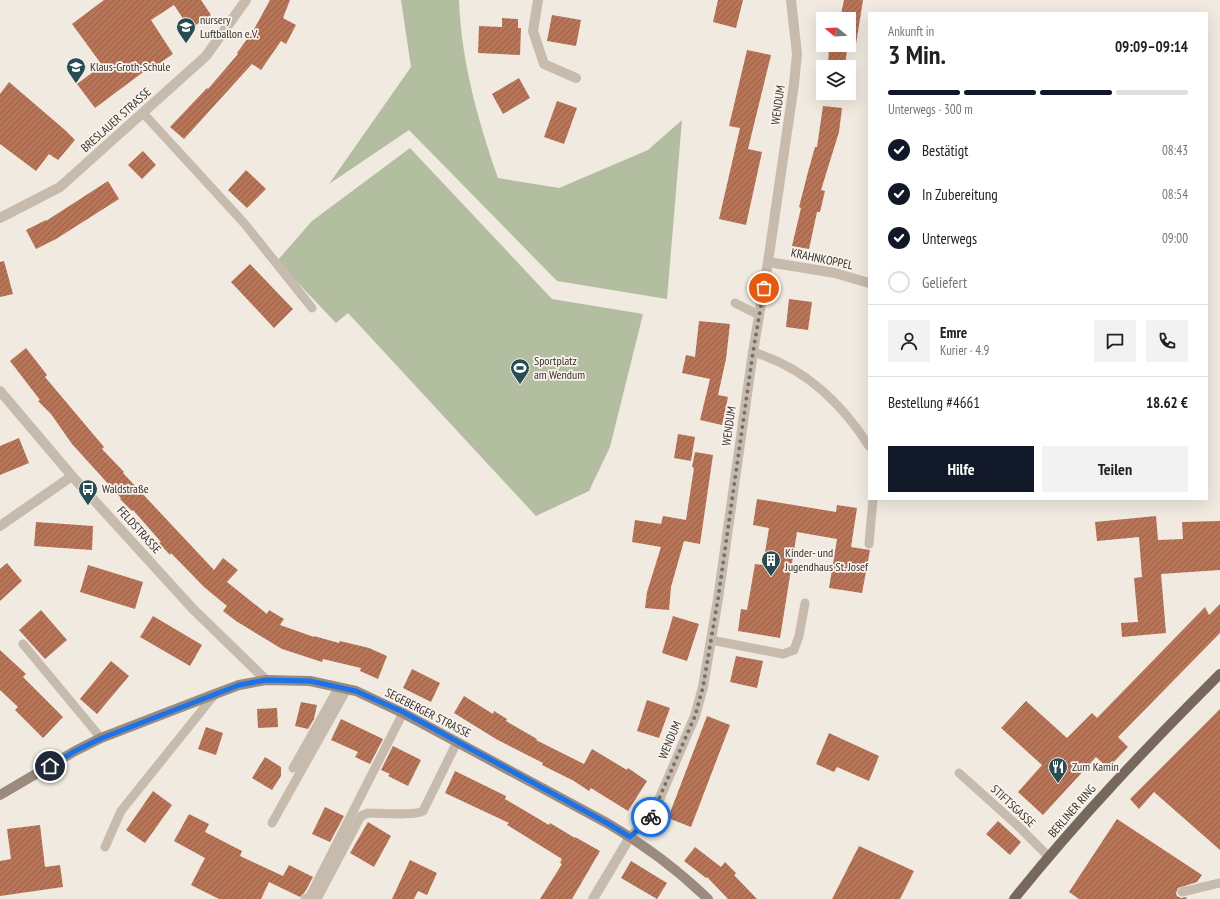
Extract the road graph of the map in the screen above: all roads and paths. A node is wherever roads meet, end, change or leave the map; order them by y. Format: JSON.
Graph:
{"nodes":[{"id":1,"x":246,"y":0,"type":"edge"},
{"id":2,"x":538,"y":0,"type":"edge"},
{"id":3,"x":791,"y":0,"type":"edge"},
{"id":4,"x":576,"y":78,"type":"dead end"},
{"id":5,"x":143,"y":113,"type":"junction"},
{"id":6,"x":0,"y":218,"type":"edge"},
{"id":7,"x":768,"y":262,"type":"junction"},
{"id":8,"x":868,"y":283,"type":"edge"},
{"id":9,"x":736,"y":303,"type":"dead end"},
{"id":10,"x":312,"y":308,"type":"dead end"},
{"id":11,"x":759,"y":315,"type":"junction"},
{"id":12,"x":753,"y":352,"type":"junction"},
{"id":13,"x":0,"y":390,"type":"edge"},
{"id":14,"x":868,"y":444,"type":"edge"},
{"id":15,"x":72,"y":476,"type":"junction"},
{"id":16,"x":873,"y":500,"type":"edge"},
{"id":17,"x":0,"y":526,"type":"edge"},
{"id":18,"x":869,"y":544,"type":"dead end"},
{"id":19,"x":805,"y":603,"type":"dead end"},
{"id":20,"x":711,"y":640,"type":"junction"},
{"id":21,"x":23,"y":644,"type":"dead end"},
{"id":22,"x":1220,"y":674,"type":"edge"},
{"id":23,"x":266,"y":680,"type":"junction"},
{"id":24,"x":343,"y":688,"type":"junction"},
{"id":25,"x":215,"y":694,"type":"junction"},
{"id":26,"x":403,"y":712,"type":"junction"},
{"id":27,"x":102,"y":738,"type":"junction"},
{"id":28,"x":457,"y":742,"type":"junction"},
{"id":29,"x":293,"y":768,"type":"dead end"},
{"id":30,"x":959,"y":773,"type":"dead end"},
{"id":31,"x":0,"y":795,"type":"edge"},
{"id":32,"x":272,"y":823,"type":"dead end"},
{"id":33,"x":630,"y":837,"type":"junction"},
{"id":34,"x":106,"y":847,"type":"dead end"},
{"id":35,"x":1050,"y":857,"type":"junction"},
{"id":36,"x":1220,"y":883,"type":"edge"},
{"id":37,"x":1182,"y":892,"type":"dead end"},
{"id":38,"x":305,"y":899,"type":"edge"},
{"id":39,"x":317,"y":899,"type":"edge"},
{"id":40,"x":593,"y":899,"type":"edge"},
{"id":41,"x":708,"y":899,"type":"edge"},
{"id":42,"x":1014,"y":899,"type":"edge"}],
"edges":[{"from":1,"to":5,"type":"street","name":"BRESLAUER STRASSE"},
{"from":2,"to":4,"type":"street"},
{"from":3,"to":7,"type":"street","name":"WENDUM"},
{"from":5,"to":6,"type":"street","name":"BRESLAUER STRASSE"},
{"from":5,"to":10,"type":"lane"},
{"from":7,"to":8,"type":"street","name":"KRAHNKOPPEL"},
{"from":7,"to":11,"type":"street","name":"WENDUM"},
{"from":9,"to":11,"type":"lane"},
{"from":11,"to":12,"type":"street","name":"WENDUM"},
{"from":12,"to":14,"type":"lane"},
{"from":12,"to":20,"type":"street","name":"WENDUM"},
{"from":13,"to":15,"type":"street","name":"FELDSTRASSE"},
{"from":15,"to":17,"type":"street"},
{"from":15,"to":23,"type":"street","name":"FELDSTRASSE"},
{"from":16,"to":18,"type":"lane"},
{"from":19,"to":20,"type":"lane"},
{"from":20,"to":33,"type":"street","name":"WENDUM"},
{"from":21,"to":27,"type":"lane"},
{"from":22,"to":35,"type":"main road","name":"BERLINER RING"},
{"from":23,"to":24,"type":"main road","name":"SEGEBERGER STRASSE"},
{"from":23,"to":25,"type":"main road","name":"SEGEBERGER STRASSE"},
{"from":24,"to":26,"type":"main road","name":"SEGEBERGER STRASSE"},
{"from":24,"to":29,"type":"lane"},
{"from":24,"to":32,"type":"lane"},
{"from":25,"to":27,"type":"main road","name":"SEGEBERGER STRASSE"},
{"from":25,"to":34,"type":"lane"},
{"from":26,"to":28,"type":"main road","name":"SEGEBERGER STRASSE"},
{"from":26,"to":38,"type":"lane"},
{"from":27,"to":31,"type":"main road","name":"SEGEBERGER STRASSE"},
{"from":28,"to":33,"type":"main road","name":"SEGEBERGER STRASSE"},
{"from":28,"to":39,"type":"lane"},
{"from":30,"to":35,"type":"lane","name":"STIFTSGASSE"},
{"from":33,"to":40,"type":"street","name":"WENDUM"},
{"from":33,"to":41,"type":"main road","name":"SEGEBERGER STRASSE"},
{"from":35,"to":42,"type":"main road","name":"BERLINER RING"},
{"from":36,"to":37,"type":"lane"}]}
